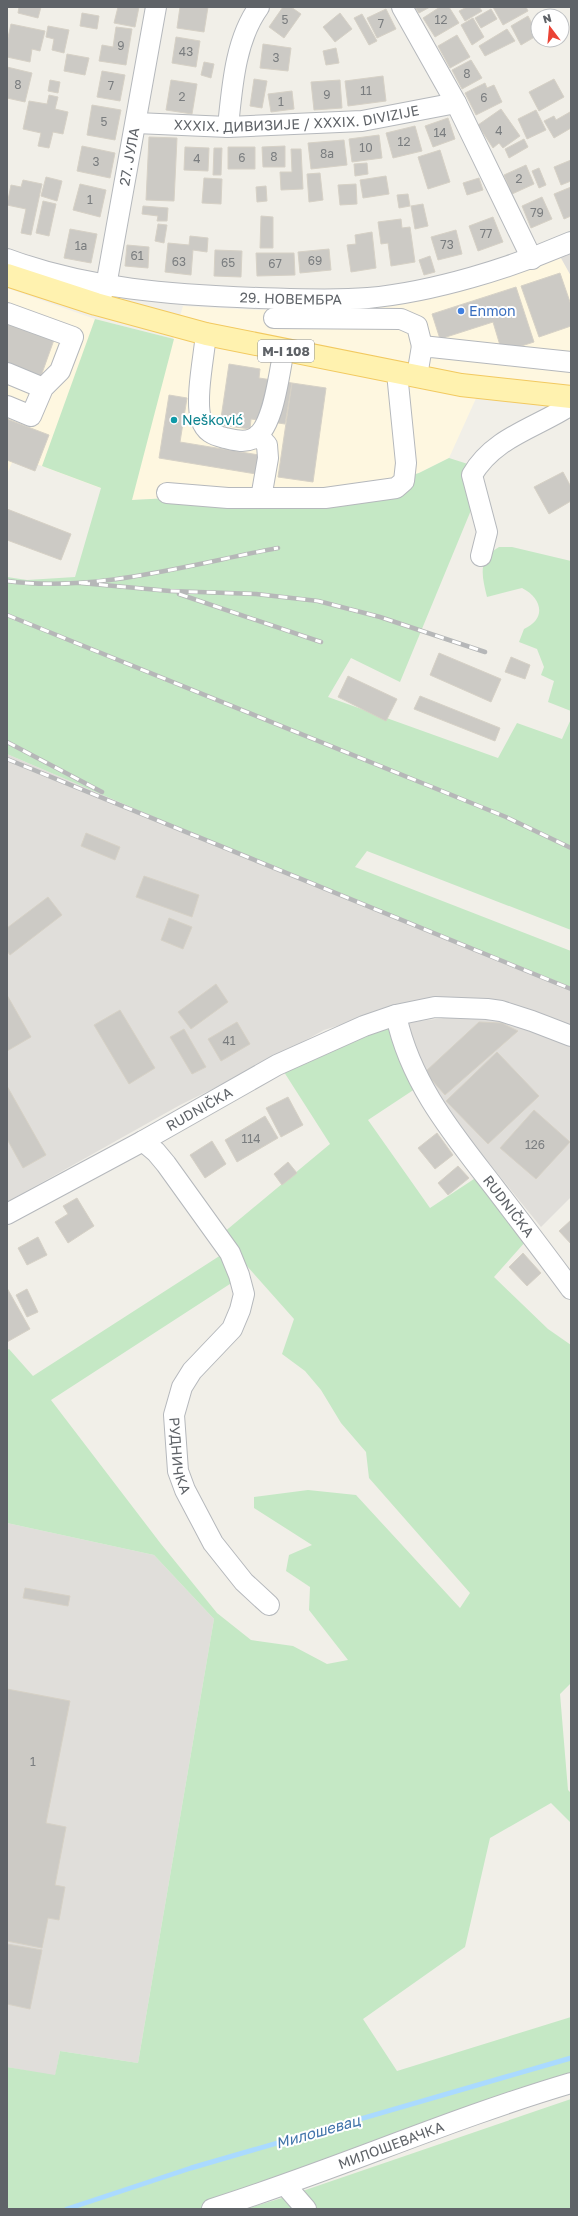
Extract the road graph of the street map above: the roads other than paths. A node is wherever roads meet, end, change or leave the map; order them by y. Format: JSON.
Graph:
{"nodes":[{"id":1,"x":156,"y":7,"type":"edge"},
{"id":2,"x":259,"y":7,"type":"edge"},
{"id":3,"x":402,"y":7,"type":"edge"},
{"id":4,"x":456,"y":103,"type":"junction"},
{"id":5,"x":136,"y":123,"type":"junction"},
{"id":6,"x":228,"y":127,"type":"junction"},
{"id":7,"x":571,"y":242,"type":"edge"},
{"id":8,"x":7,"y":259,"type":"edge"},
{"id":9,"x":532,"y":259,"type":"junction"},
{"id":10,"x":7,"y":275,"type":"edge"},
{"id":11,"x":101,"y":295,"type":"junction"},
{"id":12,"x":7,"y":313,"type":"edge"},
{"id":13,"x":274,"y":318,"type":"dead end"},
{"id":14,"x":206,"y":334,"type":"junction"},
{"id":15,"x":422,"y":346,"type":"junction"},
{"id":16,"x":284,"y":350,"type":"junction"},
{"id":17,"x":571,"y":362,"type":"edge"},
{"id":18,"x":7,"y":372,"type":"edge"},
{"id":19,"x":407,"y":374,"type":"junction"},
{"id":20,"x":43,"y":388,"type":"junction"},
{"id":21,"x":571,"y":397,"type":"edge"},
{"id":22,"x":571,"y":405,"type":"edge"},
{"id":23,"x":7,"y":406,"type":"edge"},
{"id":24,"x":258,"y":435,"type":"junction"},
{"id":25,"x":167,"y":493,"type":"dead end"},
{"id":26,"x":261,"y":498,"type":"junction"},
{"id":27,"x":480,"y":556,"type":"dead end"},
{"id":28,"x":396,"y":1015,"type":"junction"},
{"id":29,"x":571,"y":1036,"type":"edge"},
{"id":30,"x":143,"y":1141,"type":"junction"},
{"id":31,"x":7,"y":1214,"type":"edge"},
{"id":32,"x":571,"y":1289,"type":"edge"},
{"id":33,"x":269,"y":1605,"type":"dead end"},
{"id":34,"x":571,"y":2083,"type":"edge"},
{"id":35,"x":286,"y":2186,"type":"junction"},
{"id":36,"x":212,"y":2209,"type":"edge"},
{"id":37,"x":306,"y":2209,"type":"edge"}],
"edges":[{"from":1,"to":5,"type":"street","name":"27. ЈУЛА"},
{"from":2,"to":6,"type":"street"},
{"from":3,"to":4,"type":"street"},
{"from":4,"to":6,"type":"street","name":"XXXIX. ДИВИЗИЈЕ / XXXIX. DIVIZIJE"},
{"from":4,"to":9,"type":"street"},
{"from":5,"to":6,"type":"street","name":"XXXIX. ДИВИЗИЈЕ / XXXIX. DIVIZIJE"},
{"from":5,"to":11,"type":"street","name":"27. ЈУЛА"},
{"from":7,"to":9,"type":"street","name":"29. НОВЕМБРА"},
{"from":8,"to":11,"type":"street","name":"29. НОВЕМБРА"},
{"from":9,"to":11,"type":"street","name":"29. НОВЕМБРА"},
{"from":10,"to":11,"type":"main road","number":"M-I 108"},
{"from":11,"to":14,"type":"main road","number":"M-I 108"},
{"from":12,"to":20,"type":"street"},
{"from":13,"to":15,"type":"street"},
{"from":14,"to":16,"type":"main road","number":"M-I 108"},
{"from":14,"to":24,"type":"street"},
{"from":15,"to":17,"type":"street"},
{"from":15,"to":19,"type":"street"},
{"from":16,"to":19,"type":"main road","number":"M-I 108"},
{"from":16,"to":24,"type":"street"},
{"from":18,"to":20,"type":"street"},
{"from":19,"to":21,"type":"main road","number":"M-I 108"},
{"from":19,"to":26,"type":"street"},
{"from":20,"to":23,"type":"street"},
{"from":22,"to":27,"type":"street"},
{"from":24,"to":26,"type":"street"},
{"from":25,"to":26,"type":"street"},
{"from":28,"to":29,"type":"street","name":"RUDNIČKA"},
{"from":28,"to":30,"type":"street","name":"RUDNIČKA"},
{"from":28,"to":32,"type":"street","name":"RUDNIČKA"},
{"from":30,"to":31,"type":"street","name":"RUDNIČKA"},
{"from":30,"to":33,"type":"street","name":"РУДНИЧКА"},
{"from":34,"to":35,"type":"street","name":"МИЛОШЕВАЧКА"},
{"from":35,"to":36,"type":"street","name":"МИЛОШЕВАЧКА"},
{"from":35,"to":37,"type":"street"}]}
